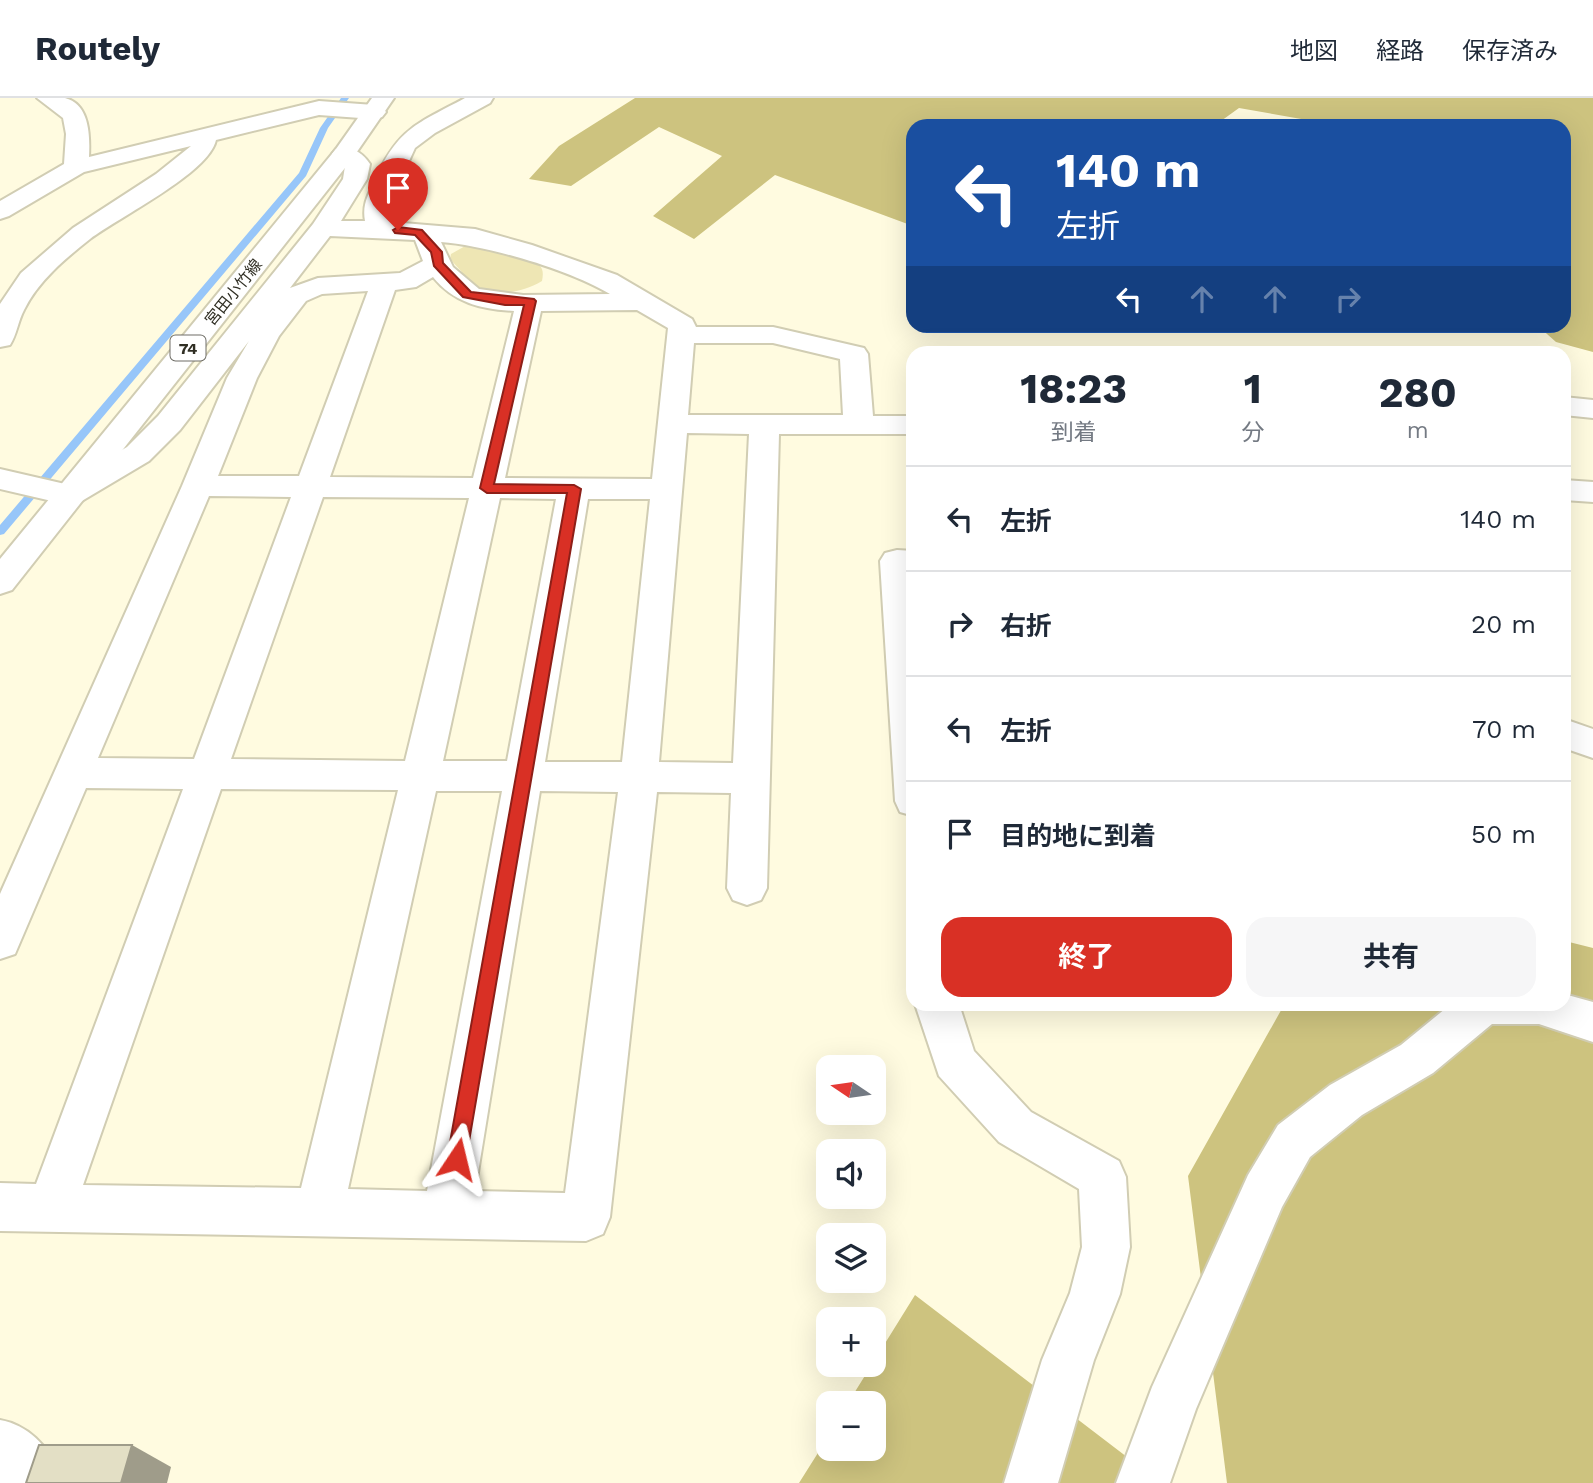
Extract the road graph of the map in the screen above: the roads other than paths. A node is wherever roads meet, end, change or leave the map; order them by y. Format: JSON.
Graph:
{"nodes":[{"id":1,"x":48,"y":98,"type":"edge"},
{"id":2,"x":93,"y":98,"type":"edge"},
{"id":3,"x":482,"y":98,"type":"edge"},
{"id":4,"x":378,"y":105,"type":"edge"},
{"id":5,"x":74,"y":113,"type":"junction"},
{"id":6,"x":205,"y":138,"type":"junction"},
{"id":7,"x":344,"y":154,"type":"junction"},
{"id":8,"x":76,"y":167,"type":"junction"},
{"id":9,"x":0,"y":211,"type":"edge"},
{"id":10,"x":323,"y":228,"type":"junction"},
{"id":11,"x":379,"y":229,"type":"junction"},
{"id":12,"x":418,"y":232,"type":"junction"},
{"id":13,"x":438,"y":264,"type":"junction"},
{"id":14,"x":384,"y":284,"type":"junction"},
{"id":15,"x":530,"y":301,"type":"junction"},
{"id":16,"x":641,"y":302,"type":"junction"},
{"id":17,"x":681,"y":335,"type":"junction"},
{"id":18,"x":0,"y":339,"type":"edge"},
{"id":19,"x":1571,"y":407,"type":"edge"},
{"id":20,"x":1593,"y":409,"type":"edge"},
{"id":21,"x":673,"y":424,"type":"junction"},
{"id":22,"x":859,"y":425,"type":"junction"},
{"id":23,"x":906,"y":425,"type":"edge"},
{"id":24,"x":764,"y":426,"type":"junction"},
{"id":25,"x":0,"y":479,"type":"edge"},
{"id":26,"x":198,"y":486,"type":"junction"},
{"id":27,"x":311,"y":487,"type":"junction"},
{"id":28,"x":487,"y":488,"type":"junction"},
{"id":29,"x":574,"y":489,"type":"junction"},
{"id":30,"x":666,"y":489,"type":"junction"},
{"id":31,"x":1571,"y":491,"type":"edge"},
{"id":32,"x":1593,"y":492,"type":"edge"},
{"id":33,"x":69,"y":495,"type":"junction"},
{"id":34,"x":906,"y":562,"type":"edge"},
{"id":35,"x":0,"y":582,"type":"edge"},
{"id":36,"x":906,"y":662,"type":"edge"},
{"id":37,"x":1571,"y":736,"type":"edge"},
{"id":38,"x":1593,"y":744,"type":"edge"},
{"id":39,"x":74,"y":773,"type":"junction"},
{"id":40,"x":206,"y":775,"type":"junction"},
{"id":41,"x":420,"y":777,"type":"junction"},
{"id":42,"x":523,"y":777,"type":"junction"},
{"id":43,"x":639,"y":778,"type":"junction"},
{"id":44,"x":749,"y":778,"type":"junction"},
{"id":45,"x":747,"y":888,"type":"dead end"},
{"id":46,"x":0,"y":941,"type":"edge"},
{"id":47,"x":939,"y":1011,"type":"edge"},
{"id":48,"x":1476,"y":1011,"type":"edge"},
{"id":49,"x":1558,"y":1011,"type":"edge"},
{"id":50,"x":1593,"y":1022,"type":"edge"},
{"id":51,"x":0,"y":1207,"type":"edge"},
{"id":52,"x":51,"y":1207,"type":"junction"},
{"id":53,"x":319,"y":1213,"type":"junction"},
{"id":54,"x":447,"y":1213,"type":"junction"},
{"id":55,"x":0,"y":1447,"type":"edge"},
{"id":56,"x":27,"y":1483,"type":"edge"},
{"id":57,"x":1031,"y":1483,"type":"edge"},
{"id":58,"x":1143,"y":1483,"type":"edge"}],
"edges":[{"from":1,"to":5,"type":"street"},
{"from":2,"to":5,"type":"street"},
{"from":3,"to":11,"type":"street"},
{"from":4,"to":6,"type":"street"},
{"from":4,"to":7,"type":"street","name":"宮田小竹線","number":"74"},
{"from":5,"to":8,"type":"street"},
{"from":6,"to":8,"type":"street"},
{"from":6,"to":18,"type":"street"},
{"from":7,"to":10,"type":"street"},
{"from":7,"to":33,"type":"street","name":"宮田小竹線","number":"74"},
{"from":8,"to":9,"type":"street"},
{"from":10,"to":11,"type":"street"},
{"from":10,"to":33,"type":"street"},
{"from":11,"to":12,"type":"street"},
{"from":12,"to":13,"type":"street"},
{"from":12,"to":16,"type":"street"},
{"from":13,"to":14,"type":"street"},
{"from":13,"to":15,"type":"street"},
{"from":14,"to":26,"type":"street"},
{"from":14,"to":27,"type":"street"},
{"from":15,"to":16,"type":"street"},
{"from":15,"to":28,"type":"street"},
{"from":16,"to":17,"type":"street"},
{"from":17,"to":21,"type":"street"},
{"from":17,"to":22,"type":"street"},
{"from":19,"to":20,"type":"street"},
{"from":21,"to":24,"type":"street"},
{"from":21,"to":30,"type":"street"},
{"from":22,"to":23,"type":"street"},
{"from":22,"to":24,"type":"street"},
{"from":24,"to":44,"type":"street"},
{"from":25,"to":33,"type":"street"},
{"from":26,"to":27,"type":"street"},
{"from":26,"to":39,"type":"street"},
{"from":27,"to":28,"type":"street"},
{"from":27,"to":40,"type":"street"},
{"from":28,"to":29,"type":"street"},
{"from":28,"to":41,"type":"street"},
{"from":29,"to":30,"type":"street"},
{"from":29,"to":42,"type":"street"},
{"from":30,"to":43,"type":"street"},
{"from":31,"to":32,"type":"street"},
{"from":33,"to":35,"type":"street","name":"宮田小竹線","number":"74"},
{"from":34,"to":36,"type":"street"},
{"from":37,"to":38,"type":"street"},
{"from":39,"to":40,"type":"street"},
{"from":39,"to":46,"type":"street"},
{"from":40,"to":41,"type":"street"},
{"from":40,"to":52,"type":"street"},
{"from":41,"to":42,"type":"street"},
{"from":41,"to":53,"type":"street"},
{"from":42,"to":43,"type":"street"},
{"from":42,"to":54,"type":"street"},
{"from":43,"to":44,"type":"street"},
{"from":43,"to":54,"type":"street"},
{"from":44,"to":45,"type":"street"},
{"from":47,"to":57,"type":"street"},
{"from":48,"to":58,"type":"street"},
{"from":49,"to":50,"type":"street"},
{"from":51,"to":52,"type":"street"},
{"from":52,"to":53,"type":"street"},
{"from":53,"to":54,"type":"street"},
{"from":55,"to":56,"type":"street"}]}
